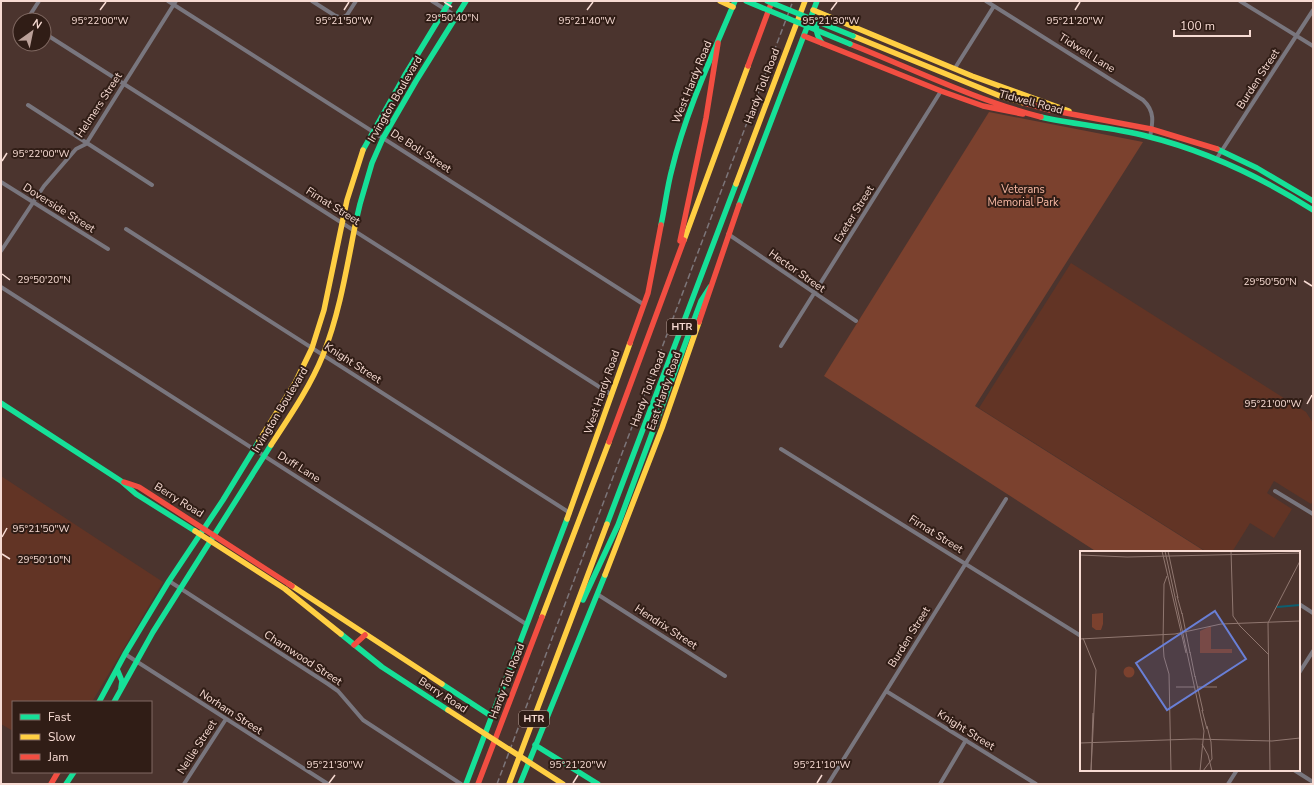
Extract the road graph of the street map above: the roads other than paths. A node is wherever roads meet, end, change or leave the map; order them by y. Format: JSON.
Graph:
{"nodes":[{"id":1,"x":39,"y":1,"type":"edge"},
{"id":2,"x":168,"y":1,"type":"edge"},
{"id":3,"x":176,"y":1,"type":"edge"},
{"id":4,"x":312,"y":1,"type":"edge"},
{"id":5,"x":356,"y":1,"type":"edge"},
{"id":6,"x":432,"y":1,"type":"edge"},
{"id":7,"x":450,"y":1,"type":"edge"},
{"id":8,"x":466,"y":1,"type":"edge"},
{"id":9,"x":720,"y":1,"type":"edge"},
{"id":10,"x":746,"y":1,"type":"edge"},
{"id":11,"x":767,"y":1,"type":"edge"},
{"id":12,"x":772,"y":1,"type":"edge"},
{"id":13,"x":805,"y":1,"type":"edge"},
{"id":14,"x":817,"y":1,"type":"edge"},
{"id":15,"x":986,"y":1,"type":"edge"},
{"id":16,"x":1240,"y":1,"type":"edge"},
{"id":17,"x":734,"y":4,"type":"edge"},
{"id":18,"x":173,"y":6,"type":"junction"},
{"id":19,"x":994,"y":6,"type":"junction"},
{"id":20,"x":445,"y":9,"type":"junction"},
{"id":21,"x":813,"y":10,"type":"junction"},
{"id":22,"x":1313,"y":10,"type":"edge"},
{"id":23,"x":32,"y":12,"type":"edge"},
{"id":24,"x":456,"y":16,"type":"junction"},
{"id":25,"x":827,"y":16,"type":"junction"},
{"id":26,"x":804,"y":36,"type":"junction"},
{"id":27,"x":1296,"y":36,"type":"junction"},
{"id":28,"x":52,"y":38,"type":"edge"},
{"id":29,"x":718,"y":43,"type":"junction"},
{"id":30,"x":822,"y":44,"type":"junction"},
{"id":31,"x":1313,"y":46,"type":"edge"},
{"id":32,"x":955,"y":68,"type":"junction"},
{"id":33,"x":124,"y":84,"type":"junction"},
{"id":34,"x":941,"y":91,"type":"junction"},
{"id":35,"x":28,"y":106,"type":"dead end"},
{"id":36,"x":1042,"y":117,"type":"junction"},
{"id":37,"x":1090,"y":118,"type":"junction"},
{"id":38,"x":1152,"y":129,"type":"junction"},
{"id":39,"x":372,"y":131,"type":"junction"},
{"id":40,"x":1150,"y":137,"type":"junction"},
{"id":41,"x":383,"y":138,"type":"junction"},
{"id":42,"x":86,"y":144,"type":"junction"},
{"id":43,"x":1222,"y":151,"type":"junction"},
{"id":44,"x":1217,"y":158,"type":"junction"},
{"id":45,"x":1,"y":182,"type":"edge"},
{"id":46,"x":1287,"y":184,"type":"junction"},
{"id":47,"x":152,"y":185,"type":"dead end"},
{"id":48,"x":1283,"y":190,"type":"junction"},
{"id":49,"x":1313,"y":201,"type":"edge"},
{"id":50,"x":34,"y":202,"type":"junction"},
{"id":51,"x":1313,"y":210,"type":"edge"},
{"id":52,"x":343,"y":223,"type":"junction"},
{"id":53,"x":126,"y":229,"type":"dead end"},
{"id":54,"x":354,"y":230,"type":"junction"},
{"id":55,"x":728,"y":234,"type":"junction"},
{"id":56,"x":108,"y":249,"type":"dead end"},
{"id":57,"x":1,"y":251,"type":"edge"},
{"id":58,"x":675,"y":265,"type":"junction"},
{"id":59,"x":1,"y":287,"type":"edge"},
{"id":60,"x":710,"y":287,"type":"junction"},
{"id":61,"x":814,"y":294,"type":"junction"},
{"id":62,"x":644,"y":304,"type":"junction"},
{"id":63,"x":856,"y":321,"type":"dead end"},
{"id":64,"x":781,"y":346,"type":"dead end"},
{"id":65,"x":312,"y":348,"type":"junction"},
{"id":66,"x":323,"y":355,"type":"junction"},
{"id":67,"x":612,"y":395,"type":"junction"},
{"id":68,"x":1,"y":403,"type":"edge"},
{"id":69,"x":781,"y":449,"type":"dead end"},
{"id":70,"x":254,"y":450,"type":"junction"},
{"id":71,"x":264,"y":456,"type":"junction"},
{"id":72,"x":122,"y":481,"type":"junction"},
{"id":73,"x":1275,"y":491,"type":"dead end"},
{"id":74,"x":1006,"y":499,"type":"dead end"},
{"id":75,"x":570,"y":513,"type":"junction"},
{"id":76,"x":1313,"y":514,"type":"edge"},
{"id":77,"x":204,"y":528,"type":"junction"},
{"id":78,"x":214,"y":534,"type":"junction"},
{"id":79,"x":199,"y":536,"type":"junction"},
{"id":80,"x":209,"y":542,"type":"junction"},
{"id":81,"x":966,"y":564,"type":"junction"},
{"id":82,"x":169,"y":581,"type":"junction"},
{"id":83,"x":289,"y":584,"type":"junction"},
{"id":84,"x":180,"y":588,"type":"junction"},
{"id":85,"x":597,"y":594,"type":"junction"},
{"id":86,"x":1300,"y":605,"type":"edge"},
{"id":87,"x":1313,"y":613,"type":"edge"},
{"id":88,"x":318,"y":614,"type":"junction"},
{"id":89,"x":526,"y":624,"type":"junction"},
{"id":90,"x":365,"y":634,"type":"junction"},
{"id":91,"x":1080,"y":635,"type":"edge"},
{"id":92,"x":354,"y":645,"type":"junction"},
{"id":93,"x":1313,"y":651,"type":"edge"},
{"id":94,"x":558,"y":653,"type":"junction"},
{"id":95,"x":125,"y":654,"type":"junction"},
{"id":96,"x":136,"y":661,"type":"junction"},
{"id":97,"x":117,"y":669,"type":"junction"},
{"id":98,"x":1300,"y":671,"type":"edge"},
{"id":99,"x":725,"y":676,"type":"dead end"},
{"id":100,"x":120,"y":690,"type":"junction"},
{"id":101,"x":886,"y":690,"type":"junction"},
{"id":102,"x":100,"y":701,"type":"edge"},
{"id":103,"x":114,"y":701,"type":"edge"},
{"id":104,"x":491,"y":716,"type":"junction"},
{"id":105,"x":226,"y":719,"type":"junction"},
{"id":106,"x":966,"y":740,"type":"junction"},
{"id":107,"x":535,"y":745,"type":"junction"},
{"id":108,"x":1236,"y":771,"type":"edge"},
{"id":109,"x":1296,"y":771,"type":"edge"},
{"id":110,"x":57,"y":773,"type":"edge"},
{"id":111,"x":73,"y":773,"type":"edge"},
{"id":112,"x":1313,"y":782,"type":"edge"},
{"id":113,"x":51,"y":784,"type":"edge"},
{"id":114,"x":66,"y":784,"type":"edge"},
{"id":115,"x":184,"y":784,"type":"edge"},
{"id":116,"x":328,"y":784,"type":"edge"},
{"id":117,"x":461,"y":784,"type":"edge"},
{"id":118,"x":466,"y":784,"type":"edge"},
{"id":119,"x":478,"y":784,"type":"edge"},
{"id":120,"x":509,"y":784,"type":"edge"},
{"id":121,"x":520,"y":784,"type":"edge"},
{"id":122,"x":563,"y":784,"type":"edge"},
{"id":123,"x":598,"y":784,"type":"edge"},
{"id":124,"x":828,"y":784,"type":"edge"},
{"id":125,"x":940,"y":784,"type":"edge"},
{"id":126,"x":1036,"y":784,"type":"edge"},
{"id":127,"x":1228,"y":784,"type":"edge"}],
"edges":[{"from":1,"to":23,"type":"street"},
{"from":2,"to":18,"type":"street","name":"De Boll Street"},
{"from":3,"to":18,"type":"street","name":"Helmers Street"},
{"from":4,"to":5,"type":"street"},
{"from":6,"to":20,"type":"street"},
{"from":7,"to":20,"type":"main road","name":"Irvington Boulevard"},
{"from":8,"to":24,"type":"main road","name":"Irvington Boulevard"},
{"from":9,"to":17,"type":"main road"},
{"from":10,"to":36,"type":"main road","name":"Tidwell Road","bridge":true},
{"from":11,"to":37,"type":"main road","name":"Tidwell Road","bridge":true},
{"from":12,"to":58,"type":"main road","name":"Hardy Toll Road","number":"HTR"},
{"from":13,"to":94,"type":"main road","name":"Hardy Toll Road","number":"HTR"},
{"from":14,"to":21,"type":"main road","name":"East Hardy Road"},
{"from":15,"to":19,"type":"street","name":"Tidwell Lane"},
{"from":16,"to":27,"type":"street"},
{"from":17,"to":29,"type":"main road","name":"West Hardy Road"},
{"from":18,"to":33,"type":"street","name":"Helmers Street"},
{"from":18,"to":39,"type":"street","name":"De Boll Street"},
{"from":19,"to":32,"type":"street"},
{"from":19,"to":38,"type":"street","name":"Tidwell Lane"},
{"from":20,"to":24,"type":"street"},
{"from":20,"to":39,"type":"main road","name":"Irvington Boulevard"},
{"from":21,"to":25,"type":"main road"},
{"from":21,"to":26,"type":"main road","name":"East Hardy Road"},
{"from":22,"to":27,"type":"street","name":"Burden Street"},
{"from":24,"to":41,"type":"main road","name":"Irvington Boulevard"},
{"from":25,"to":30,"type":"main road"},
{"from":25,"to":32,"type":"main road"},
{"from":26,"to":30,"type":"main road"},
{"from":26,"to":55,"type":"main road","name":"East Hardy Road"},
{"from":27,"to":31,"type":"street"},
{"from":27,"to":43,"type":"street","name":"Burden Street"},
{"from":28,"to":33,"type":"street","name":"Firnat Street"},
{"from":29,"to":58,"type":"main road"},
{"from":29,"to":62,"type":"main road","name":"West Hardy Road"},
{"from":30,"to":34,"type":"main road"},
{"from":32,"to":37,"type":"main road"},
{"from":33,"to":42,"type":"street","name":"Helmers Street"},
{"from":33,"to":52,"type":"street","name":"Firnat Street"},
{"from":34,"to":36,"type":"main road"},
{"from":34,"to":61,"type":"street","name":"Exeter Street"},
{"from":35,"to":42,"type":"street"},
{"from":36,"to":40,"type":"main road","name":"Tidwell Road"},
{"from":37,"to":38,"type":"main road","name":"Tidwell Road"},
{"from":38,"to":40,"type":"street","name":"Tidwell Lane"},
{"from":38,"to":43,"type":"main road","name":"Tidwell Road"},
{"from":39,"to":41,"type":"street","name":"De Boll Street"},
{"from":39,"to":52,"type":"main road","name":"Irvington Boulevard"},
{"from":40,"to":44,"type":"main road","name":"Tidwell Road"},
{"from":41,"to":54,"type":"main road","name":"Irvington Boulevard"},
{"from":41,"to":62,"type":"street","name":"De Boll Street"},
{"from":42,"to":47,"type":"street"},
{"from":42,"to":50,"type":"street","name":"Helmers Street"},
{"from":43,"to":44,"type":"street","name":"Burden Street"},
{"from":43,"to":46,"type":"main road","name":"Tidwell Road"},
{"from":44,"to":48,"type":"main road","name":"Tidwell Road"},
{"from":45,"to":50,"type":"street","name":"Doverside Street"},
{"from":46,"to":48,"type":"main road"},
{"from":46,"to":49,"type":"main road","name":"Tidwell Road"},
{"from":48,"to":51,"type":"main road","name":"Tidwell Road"},
{"from":50,"to":56,"type":"street","name":"Doverside Street"},
{"from":50,"to":57,"type":"street","name":"Helmers Street"},
{"from":52,"to":54,"type":"street","name":"Firnat Street"},
{"from":52,"to":65,"type":"main road","name":"Irvington Boulevard"},
{"from":53,"to":65,"type":"street","name":"Knight Street"},
{"from":54,"to":66,"type":"main road","name":"Irvington Boulevard"},
{"from":54,"to":67,"type":"street","name":"Firnat Street"},
{"from":55,"to":60,"type":"main road","name":"East Hardy Road"},
{"from":55,"to":61,"type":"street","name":"Hector Street"},
{"from":58,"to":119,"type":"main road","name":"Hardy Toll Road","number":"HTR"},
{"from":59,"to":70,"type":"street","name":"Duff Lane"},
{"from":60,"to":85,"type":"main road","name":"East Hardy Road"},
{"from":60,"to":94,"type":"main road"},
{"from":61,"to":63,"type":"street","name":"Hector Street"},
{"from":61,"to":64,"type":"street","name":"Exeter Street"},
{"from":62,"to":67,"type":"main road","name":"West Hardy Road"},
{"from":65,"to":66,"type":"street","name":"Knight Street"},
{"from":65,"to":70,"type":"main road","name":"Irvington Boulevard"},
{"from":66,"to":71,"type":"main road","name":"Irvington Boulevard"},
{"from":66,"to":75,"type":"street","name":"Knight Street"},
{"from":67,"to":75,"type":"main road","name":"West Hardy Road"},
{"from":68,"to":72,"type":"main road","name":"Berry Road"},
{"from":69,"to":81,"type":"street","name":"Firnat Street"},
{"from":70,"to":71,"type":"street","name":"Duff Lane"},
{"from":70,"to":77,"type":"main road","name":"Irvington Boulevard"},
{"from":71,"to":78,"type":"main road","name":"Irvington Boulevard"},
{"from":71,"to":89,"type":"street","name":"Duff Lane"},
{"from":72,"to":77,"type":"main road","name":"Berry Road"},
{"from":72,"to":79,"type":"main road","name":"Berry Road"},
{"from":73,"to":76,"type":"street"},
{"from":74,"to":81,"type":"street","name":"Burden Street"},
{"from":75,"to":89,"type":"main road","name":"West Hardy Road"},
{"from":77,"to":78,"type":"main road","name":"Berry Road"},
{"from":77,"to":79,"type":"main road","name":"Irvington Boulevard"},
{"from":78,"to":80,"type":"main road","name":"Irvington Boulevard"},
{"from":78,"to":83,"type":"main road","name":"Berry Road"},
{"from":79,"to":80,"type":"main road","name":"Berry Road"},
{"from":79,"to":82,"type":"main road","name":"Irvington Boulevard"},
{"from":80,"to":84,"type":"main road","name":"Irvington Boulevard"},
{"from":80,"to":88,"type":"main road","name":"Berry Road"},
{"from":81,"to":91,"type":"street","name":"Firnat Street"},
{"from":81,"to":101,"type":"street","name":"Burden Street"},
{"from":82,"to":84,"type":"street","name":"Charnwood Street"},
{"from":82,"to":95,"type":"main road","name":"Irvington Boulevard"},
{"from":83,"to":88,"type":"main road","name":"Berry Road"},
{"from":83,"to":90,"type":"main road"},
{"from":84,"to":96,"type":"main road","name":"Irvington Boulevard"},
{"from":84,"to":117,"type":"street","name":"Charnwood Street"},
{"from":85,"to":99,"type":"street","name":"Hendrix Street"},
{"from":85,"to":107,"type":"main road","name":"East Hardy Road"},
{"from":86,"to":87,"type":"street"},
{"from":88,"to":92,"type":"main road","name":"Berry Road"},
{"from":89,"to":104,"type":"main road","name":"West Hardy Road"},
{"from":90,"to":92,"type":"main road"},
{"from":90,"to":104,"type":"main road"},
{"from":92,"to":122,"type":"main road","name":"Berry Road","bridge":true},
{"from":93,"to":98,"type":"street"},
{"from":94,"to":120,"type":"main road","name":"Hardy Toll Road","number":"HTR"},
{"from":95,"to":96,"type":"street","name":"Norham Street"},
{"from":95,"to":97,"type":"main road","name":"Irvington Boulevard"},
{"from":96,"to":100,"type":"main road","name":"Irvington Boulevard"},
{"from":96,"to":105,"type":"street","name":"Norham Street"},
{"from":97,"to":100,"type":"main road"},
{"from":97,"to":102,"type":"main road","name":"Irvington Boulevard"},
{"from":100,"to":103,"type":"main road","name":"Irvington Boulevard"},
{"from":101,"to":106,"type":"street","name":"Knight Street"},
{"from":101,"to":124,"type":"street","name":"Burden Street"},
{"from":104,"to":118,"type":"main road","name":"West Hardy Road"},
{"from":105,"to":115,"type":"street","name":"Nellie Street"},
{"from":105,"to":116,"type":"street","name":"Norham Street"},
{"from":106,"to":125,"type":"street"},
{"from":106,"to":126,"type":"street","name":"Knight Street"},
{"from":107,"to":121,"type":"main road","name":"East Hardy Road"},
{"from":107,"to":123,"type":"main road"},
{"from":108,"to":127,"type":"street"},
{"from":109,"to":112,"type":"street"},
{"from":110,"to":113,"type":"main road"},
{"from":111,"to":114,"type":"main road"}]}
